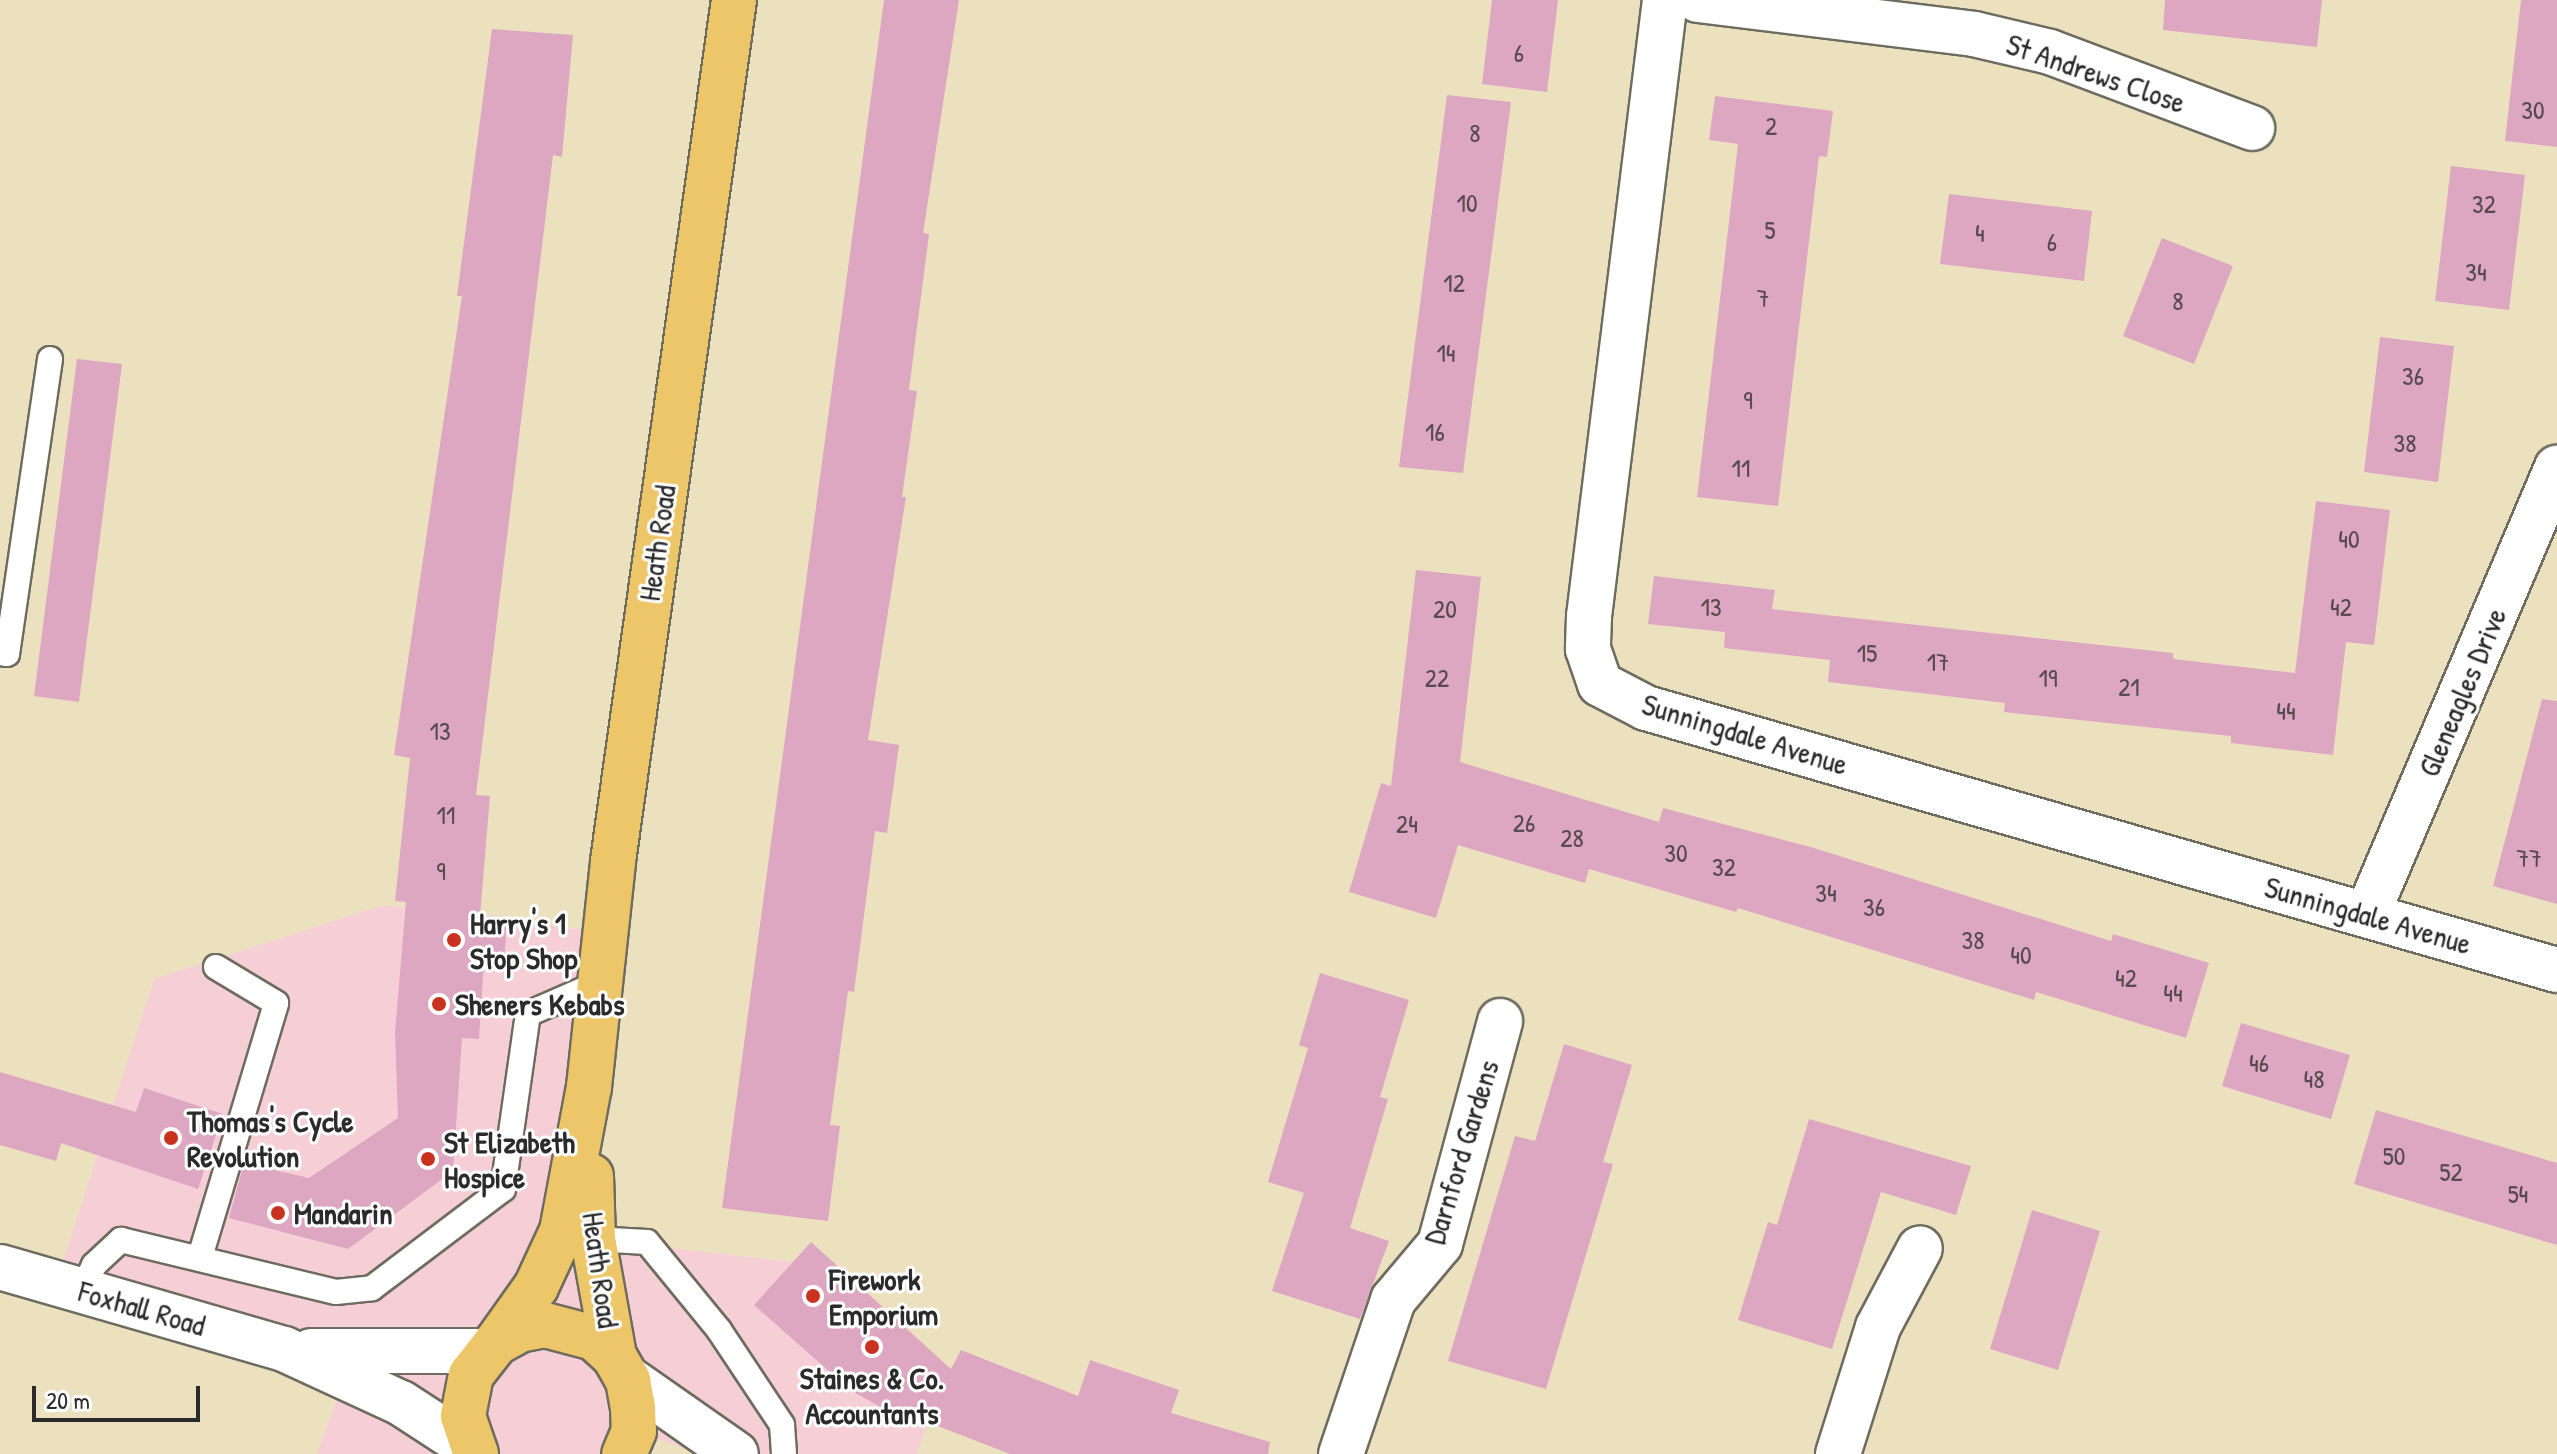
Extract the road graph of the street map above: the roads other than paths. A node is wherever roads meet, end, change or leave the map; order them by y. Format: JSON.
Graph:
{"nodes":[{"id":1,"x":734,"y":0,"type":"edge"},
{"id":2,"x":1665,"y":0,"type":"edge"},
{"id":3,"x":1698,"y":0,"type":"edge"},
{"id":4,"x":2252,"y":128,"type":"dead end"},
{"id":5,"x":50,"y":359,"type":"dead end"},
{"id":6,"x":2557,"y":468,"type":"edge"},
{"id":7,"x":0,"y":653,"type":"edge"},
{"id":8,"x":2367,"y":915,"type":"junction"},
{"id":9,"x":216,"y":967,"type":"dead end"},
{"id":10,"x":2557,"y":970,"type":"edge"},
{"id":11,"x":601,"y":982,"type":"junction"},
{"id":12,"x":1500,"y":1021,"type":"dead end"},
{"id":13,"x":589,"y":1087,"type":"junction"},
{"id":14,"x":593,"y":1239,"type":"junction"},
{"id":15,"x":1920,"y":1248,"type":"dead end"},
{"id":16,"x":200,"y":1257,"type":"junction"},
{"id":17,"x":0,"y":1267,"type":"edge"},
{"id":18,"x":82,"y":1290,"type":"junction"},
{"id":19,"x":492,"y":1347,"type":"junction"},
{"id":20,"x":284,"y":1349,"type":"junction"},
{"id":21,"x":620,"y":1367,"type":"junction"},
{"id":22,"x":475,"y":1452,"type":"edge"},
{"id":23,"x":624,"y":1454,"type":"edge"},
{"id":24,"x":736,"y":1454,"type":"edge"},
{"id":25,"x":784,"y":1454,"type":"edge"},
{"id":26,"x":1341,"y":1454,"type":"edge"},
{"id":27,"x":1838,"y":1454,"type":"edge"}],
"edges":[{"from":1,"to":11,"type":"main road","name":"Heath Road"},
{"from":2,"to":8,"type":"street","name":"Sunningdale Avenue"},
{"from":3,"to":4,"type":"street","name":"St Andrews Close"},
{"from":5,"to":7,"type":"lane"},
{"from":6,"to":8,"type":"street","name":"Gleneagles Drive"},
{"from":8,"to":10,"type":"street","name":"Sunningdale Avenue"},
{"from":9,"to":16,"type":"lane"},
{"from":11,"to":13,"type":"main road","name":"Heath Road"},
{"from":11,"to":16,"type":"lane"},
{"from":12,"to":26,"type":"street","name":"Darnford Gardens"},
{"from":13,"to":14,"type":"main road","name":"Heath Road"},
{"from":13,"to":19,"type":"main road","name":"Heath Road"},
{"from":14,"to":21,"type":"main road","name":"Heath Road"},
{"from":14,"to":25,"type":"lane"},
{"from":15,"to":27,"type":"street"},
{"from":16,"to":18,"type":"lane"},
{"from":17,"to":18,"type":"street","name":"Foxhall Road"},
{"from":18,"to":20,"type":"street","name":"Foxhall Road"},
{"from":19,"to":20,"type":"street","name":"Foxhall Road"},
{"from":19,"to":21,"type":"main road"},
{"from":19,"to":22,"type":"main road","name":"Heath Road"},
{"from":20,"to":22,"type":"street","name":"Foxhall Road"},
{"from":21,"to":23,"type":"main road","name":"Heath Road"},
{"from":21,"to":24,"type":"street"}]}
